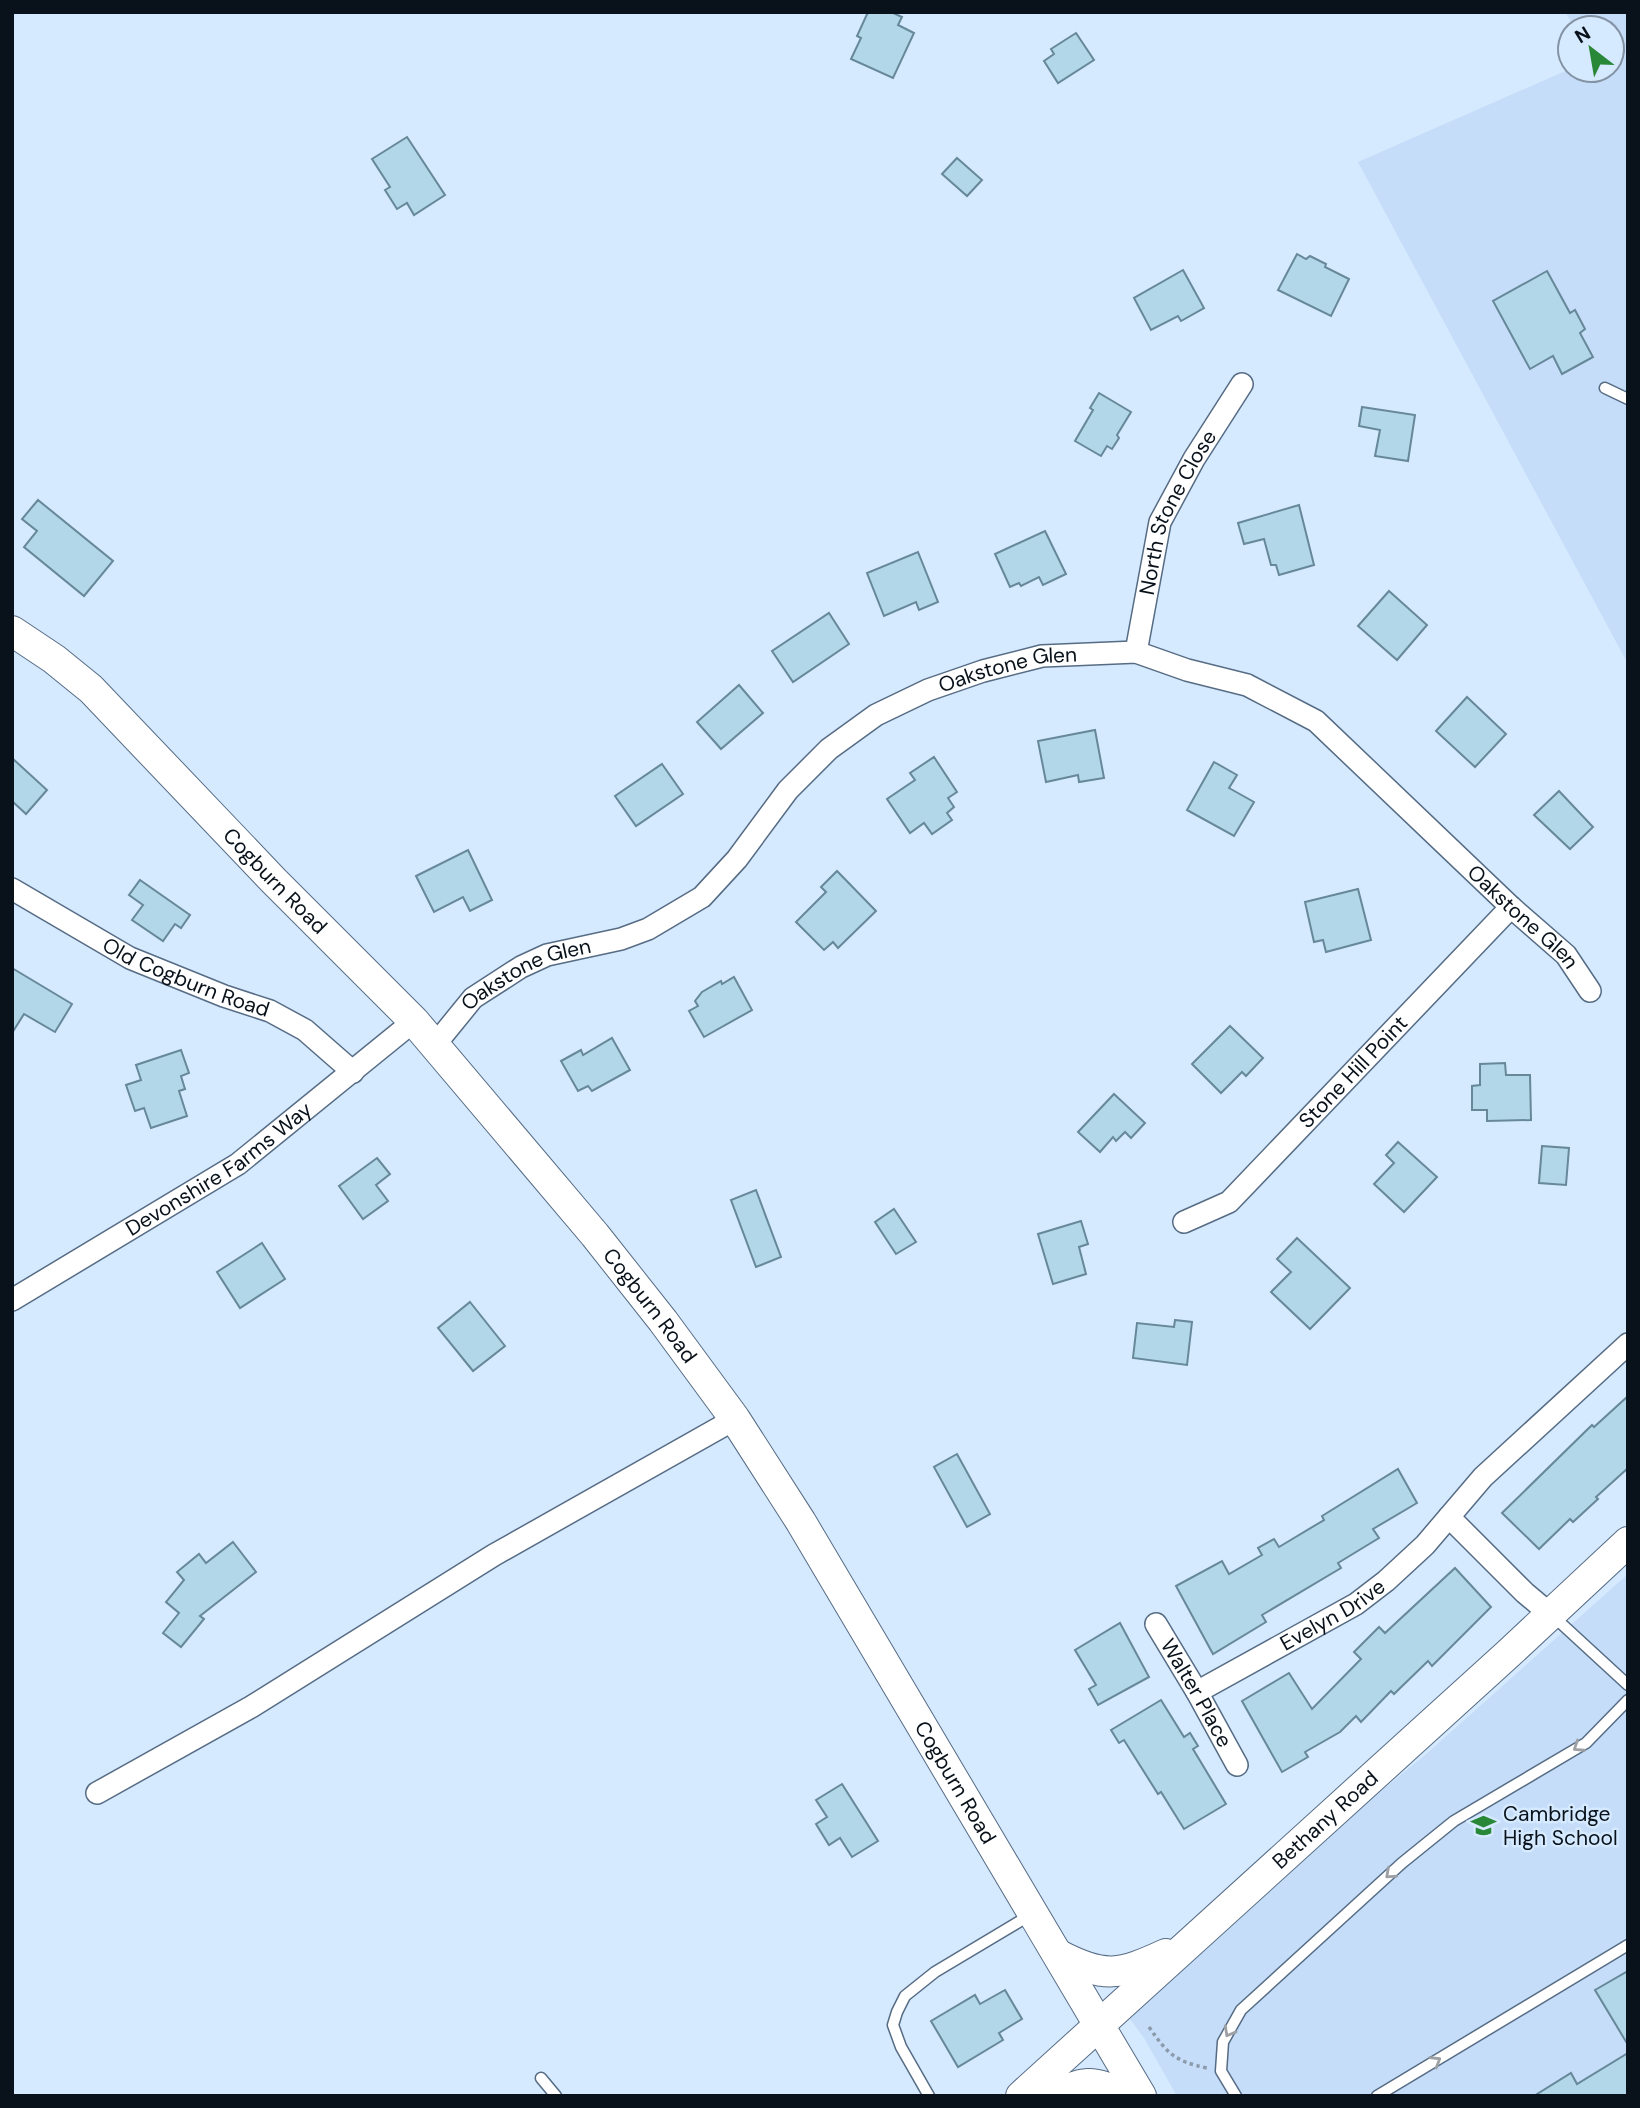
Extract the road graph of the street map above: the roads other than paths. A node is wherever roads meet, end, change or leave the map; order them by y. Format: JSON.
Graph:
{"nodes":[{"id":1,"x":1242,"y":384,"type":"dead end"},
{"id":2,"x":1605,"y":388,"type":"dead end"},
{"id":3,"x":1628,"y":399,"type":"edge"},
{"id":4,"x":12,"y":631,"type":"edge"},
{"id":5,"x":1136,"y":652,"type":"junction"},
{"id":6,"x":12,"y":890,"type":"edge"},
{"id":7,"x":1511,"y":906,"type":"junction"},
{"id":8,"x":1590,"y":991,"type":"dead end"},
{"id":9,"x":414,"y":1021,"type":"junction"},
{"id":10,"x":434,"y":1046,"type":"junction"},
{"id":11,"x":353,"y":1072,"type":"junction"},
{"id":12,"x":1184,"y":1222,"type":"dead end"},
{"id":13,"x":12,"y":1300,"type":"edge"},
{"id":14,"x":1628,"y":1344,"type":"edge"},
{"id":15,"x":735,"y":1419,"type":"junction"},
{"id":16,"x":1449,"y":1517,"type":"junction"},
{"id":17,"x":1628,"y":1542,"type":"edge"},
{"id":18,"x":1550,"y":1614,"type":"junction"},
{"id":19,"x":1156,"y":1624,"type":"dead end"},
{"id":20,"x":1628,"y":1685,"type":"edge"},
{"id":21,"x":1198,"y":1692,"type":"junction"},
{"id":22,"x":1628,"y":1700,"type":"edge"},
{"id":23,"x":1237,"y":1765,"type":"dead end"},
{"id":24,"x":97,"y":1793,"type":"dead end"},
{"id":25,"x":1032,"y":1914,"type":"junction"},
{"id":26,"x":1189,"y":1944,"type":"junction"},
{"id":27,"x":1628,"y":1945,"type":"edge"},
{"id":28,"x":1059,"y":1955,"type":"junction"},
{"id":29,"x":1100,"y":2024,"type":"junction"},
{"id":30,"x":541,"y":2078,"type":"dead end"},
{"id":31,"x":555,"y":2096,"type":"edge"},
{"id":32,"x":929,"y":2096,"type":"edge"},
{"id":33,"x":1021,"y":2096,"type":"edge"},
{"id":34,"x":1052,"y":2096,"type":"edge"},
{"id":35,"x":1124,"y":2096,"type":"edge"},
{"id":36,"x":1142,"y":2096,"type":"edge"},
{"id":37,"x":1236,"y":2096,"type":"edge"},
{"id":38,"x":1377,"y":2096,"type":"edge"}],
"edges":[{"from":1,"to":5,"type":"street","name":"North Stone Close"},
{"from":2,"to":3,"type":"lane"},
{"from":4,"to":9,"type":"street","name":"Cogburn Road"},
{"from":5,"to":7,"type":"street","name":"Oakstone Glen"},
{"from":5,"to":10,"type":"street","name":"Oakstone Glen"},
{"from":6,"to":11,"type":"street","name":"Old Cogburn Road"},
{"from":7,"to":8,"type":"street","name":"Oakstone Glen"},
{"from":7,"to":12,"type":"street","name":"Stone Hill Point"},
{"from":9,"to":10,"type":"street","name":"Cogburn Road"},
{"from":9,"to":11,"type":"street","name":"Devonshire Farms Way"},
{"from":10,"to":15,"type":"street","name":"Cogburn Road"},
{"from":11,"to":13,"type":"street","name":"Devonshire Farms Way"},
{"from":14,"to":16,"type":"street","name":"Evelyn Drive"},
{"from":15,"to":24,"type":"street"},
{"from":15,"to":25,"type":"street","name":"Cogburn Road"},
{"from":16,"to":18,"type":"street"},
{"from":16,"to":21,"type":"street","name":"Evelyn Drive"},
{"from":17,"to":18,"type":"street","name":"Bethany Road"},
{"from":18,"to":20,"type":"lane"},
{"from":18,"to":26,"type":"street","name":"Bethany Road"},
{"from":19,"to":21,"type":"street","name":"Walter Place"},
{"from":21,"to":23,"type":"street","name":"Walter Place"},
{"from":22,"to":37,"type":"lane","one_way":true},
{"from":25,"to":28,"type":"street","name":"Cogburn Road"},
{"from":25,"to":32,"type":"lane"},
{"from":26,"to":28,"type":"street"},
{"from":26,"to":29,"type":"street","name":"Bethany Road"},
{"from":38,"to":27,"type":"lane","one_way":true},
{"from":28,"to":29,"type":"street","name":"Cogburn Road"},
{"from":29,"to":33,"type":"street","name":"Bethany Road"},
{"from":29,"to":36,"type":"street","name":"Cogburn Road"},
{"from":30,"to":31,"type":"lane"},
{"from":34,"to":35,"type":"street"}]}
